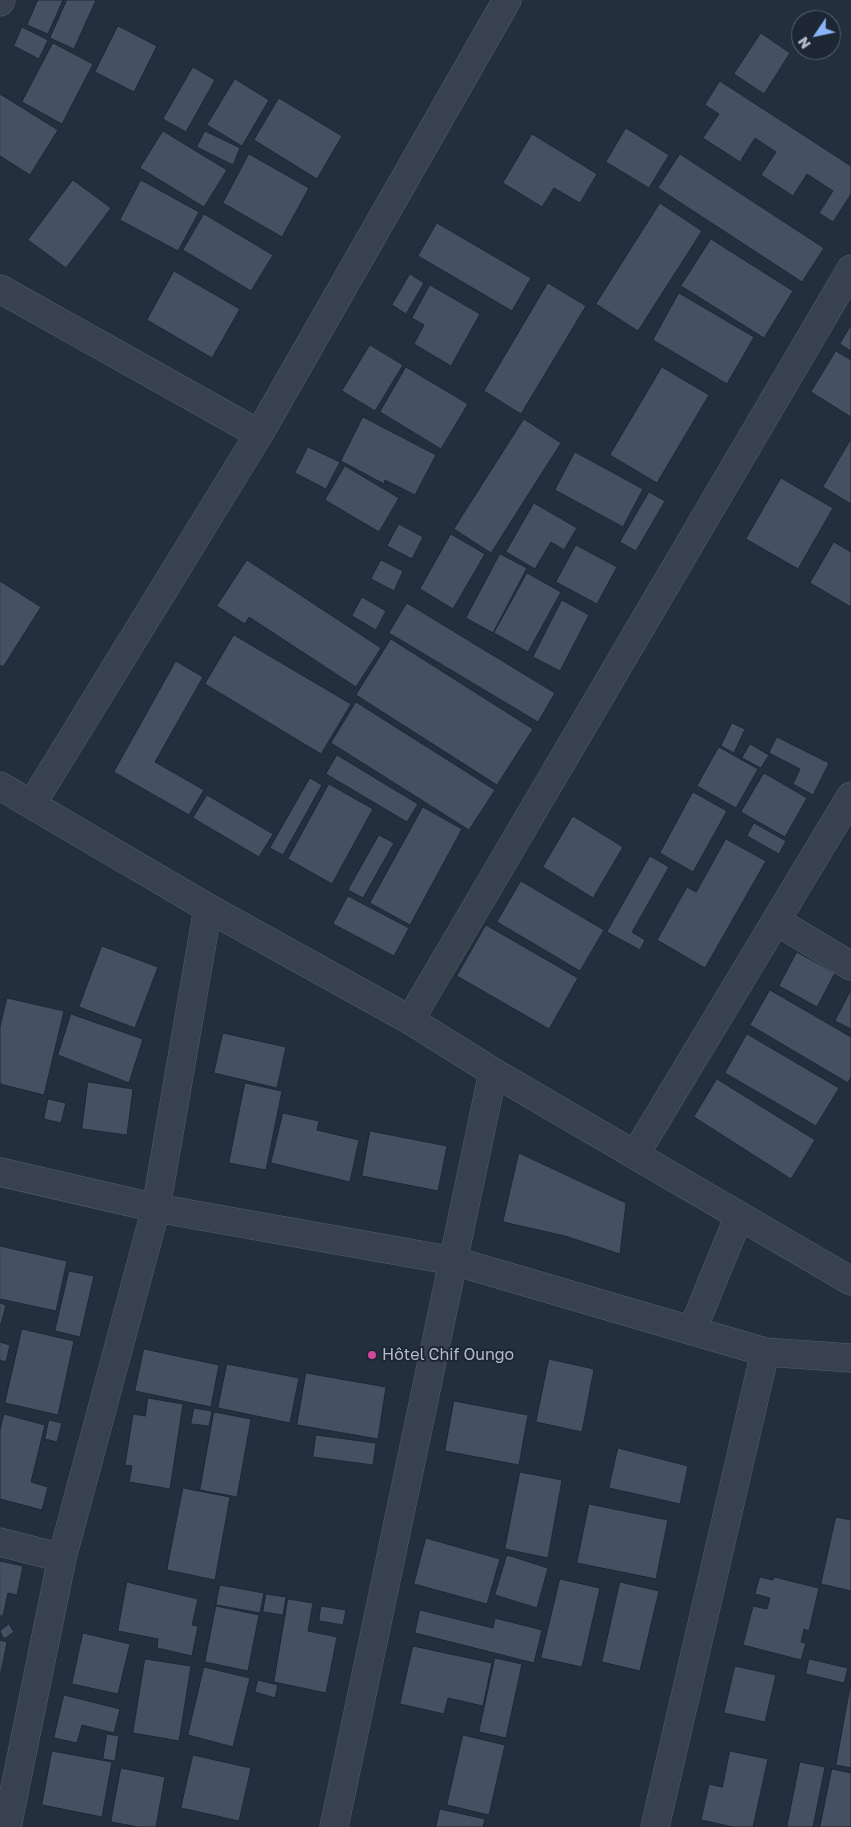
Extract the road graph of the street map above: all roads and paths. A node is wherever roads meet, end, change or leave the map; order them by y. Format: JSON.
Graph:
{"nodes":[{"id":1,"x":507,"y":0,"type":"edge"},
{"id":2,"x":851,"y":269,"type":"edge"},
{"id":3,"x":0,"y":288,"type":"edge"},
{"id":4,"x":258,"y":434,"type":"junction"},
{"id":5,"x":0,"y":786,"type":"edge"},
{"id":6,"x":851,"y":796,"type":"edge"},
{"id":7,"x":32,"y":804,"type":"junction"},
{"id":8,"x":208,"y":908,"type":"junction"},
{"id":9,"x":776,"y":921,"type":"junction"},
{"id":10,"x":851,"y":966,"type":"edge"},
{"id":11,"x":410,"y":1020,"type":"junction"},
{"id":12,"x":494,"y":1072,"type":"junction"},
{"id":13,"x":635,"y":1155,"type":"junction"},
{"id":14,"x":0,"y":1172,"type":"edge"},
{"id":15,"x":156,"y":1208,"type":"junction"},
{"id":16,"x":739,"y":1216,"type":"junction"},
{"id":17,"x":454,"y":1261,"type":"junction"},
{"id":18,"x":851,"y":1280,"type":"edge"},
{"id":19,"x":692,"y":1331,"type":"junction"},
{"id":20,"x":765,"y":1352,"type":"junction"},
{"id":21,"x":851,"y":1358,"type":"edge"},
{"id":22,"x":0,"y":1542,"type":"edge"},
{"id":23,"x":62,"y":1558,"type":"junction"},
{"id":24,"x":7,"y":1827,"type":"edge"},
{"id":25,"x":334,"y":1827,"type":"edge"},
{"id":26,"x":654,"y":1827,"type":"edge"}],
"edges":[{"from":1,"to":4,"type":"street"},
{"from":2,"to":11,"type":"street"},
{"from":3,"to":4,"type":"street"},
{"from":4,"to":7,"type":"street"},
{"from":5,"to":7,"type":"street"},
{"from":6,"to":9,"type":"street"},
{"from":7,"to":8,"type":"street"},
{"from":8,"to":11,"type":"street"},
{"from":8,"to":15,"type":"street"},
{"from":9,"to":10,"type":"street"},
{"from":9,"to":13,"type":"street"},
{"from":11,"to":12,"type":"street"},
{"from":12,"to":13,"type":"street"},
{"from":12,"to":17,"type":"street"},
{"from":13,"to":16,"type":"street"},
{"from":14,"to":15,"type":"street"},
{"from":15,"to":17,"type":"street"},
{"from":15,"to":23,"type":"street"},
{"from":16,"to":18,"type":"street"},
{"from":16,"to":19,"type":"street"},
{"from":17,"to":19,"type":"street"},
{"from":17,"to":25,"type":"street"},
{"from":19,"to":20,"type":"street"},
{"from":20,"to":21,"type":"street"},
{"from":20,"to":26,"type":"street"},
{"from":22,"to":23,"type":"street"},
{"from":23,"to":24,"type":"street"}]}
